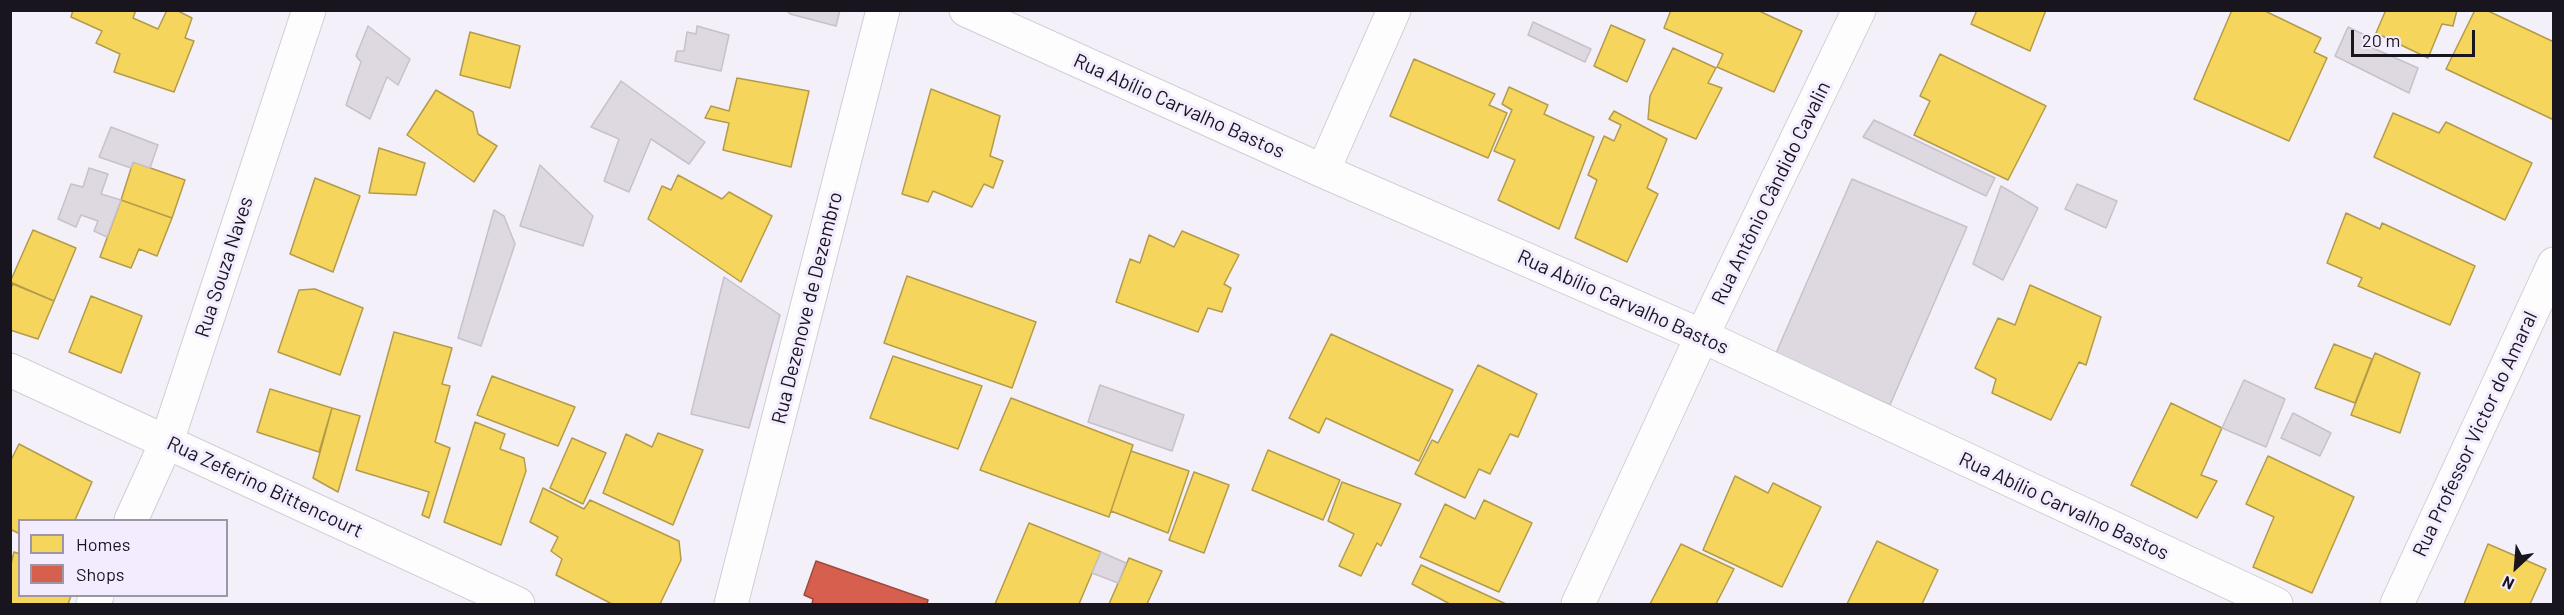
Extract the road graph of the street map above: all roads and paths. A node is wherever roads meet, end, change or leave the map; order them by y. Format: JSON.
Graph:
{"nodes":[{"id":1,"x":309,"y":10,"type":"edge"},
{"id":2,"x":883,"y":10,"type":"edge"},
{"id":3,"x":966,"y":10,"type":"edge"},
{"id":4,"x":1394,"y":10,"type":"edge"},
{"id":5,"x":1859,"y":10,"type":"edge"},
{"id":6,"x":1323,"y":171,"type":"junction"},
{"id":7,"x":2553,"y":264,"type":"edge"},
{"id":8,"x":1702,"y":336,"type":"junction"},
{"id":9,"x":10,"y":370,"type":"edge"},
{"id":10,"x":167,"y":441,"type":"junction"},
{"id":11,"x":131,"y":519,"type":"edge"},
{"id":12,"x":518,"y":604,"type":"edge"},
{"id":13,"x":731,"y":604,"type":"edge"},
{"id":14,"x":1578,"y":604,"type":"edge"},
{"id":15,"x":2276,"y":604,"type":"edge"},
{"id":16,"x":2397,"y":604,"type":"edge"}],
"edges":[{"from":1,"to":10,"type":"street","name":"Rua Souza Naves"},
{"from":2,"to":13,"type":"street","name":"Rua Dezenove de Dezembro"},
{"from":3,"to":6,"type":"street","name":"Rua Abílio Carvalho Bastos"},
{"from":4,"to":6,"type":"street"},
{"from":5,"to":8,"type":"street","name":"Rua Antônio Cândido Cavalin"},
{"from":6,"to":8,"type":"street","name":"Rua Abílio Carvalho Bastos"},
{"from":7,"to":16,"type":"street","name":"Rua Professor Victor do Amaral"},
{"from":8,"to":14,"type":"street","name":"Rua Antônio Cândido Cavalin"},
{"from":8,"to":15,"type":"street","name":"Rua Abílio Carvalho Bastos"},
{"from":9,"to":10,"type":"street","name":"Rua Zeferino Bittencourt"},
{"from":10,"to":11,"type":"street","name":"Rua Souza Naves"},
{"from":10,"to":12,"type":"street","name":"Rua Zeferino Bittencourt"}]}
